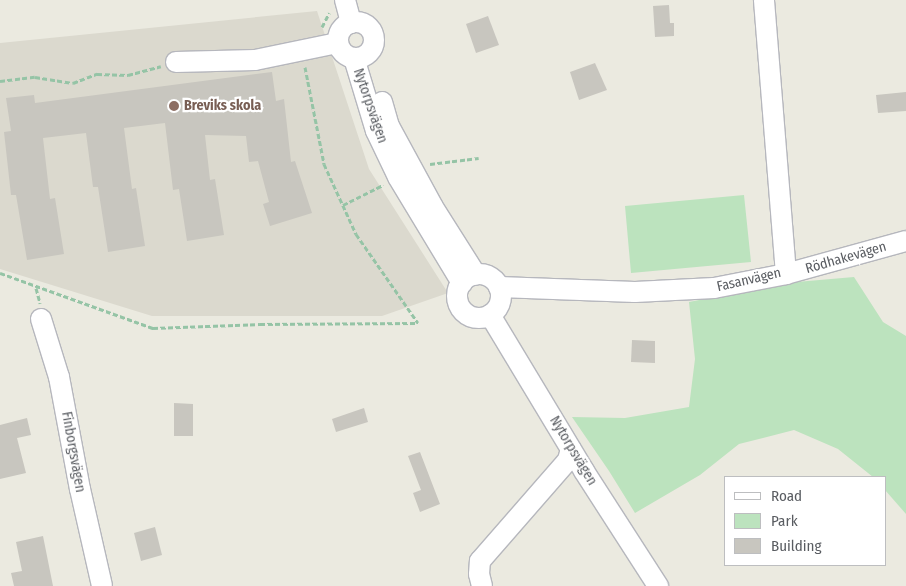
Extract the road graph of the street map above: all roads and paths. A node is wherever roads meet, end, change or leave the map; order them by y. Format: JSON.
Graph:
{"nodes":[{"id":1,"x":764,"y":0,"type":"edge"},
{"id":2,"x":337,"y":4,"type":"edge"},
{"id":3,"x":351,"y":22,"type":"junction"},
{"id":4,"x":314,"y":29,"type":"dead end"},
{"id":5,"x":338,"y":43,"type":"junction"},
{"id":6,"x":302,"y":50,"type":"junction"},
{"id":7,"x":360,"y":57,"type":"junction"},
{"id":8,"x":176,"y":62,"type":"joint"},
{"id":9,"x":0,"y":81,"type":"edge"},
{"id":10,"x":906,"y":241,"type":"edge"},
{"id":11,"x":0,"y":273,"type":"edge"},
{"id":12,"x":786,"y":274,"type":"junction"},
{"id":13,"x":469,"y":279,"type":"junction"},
{"id":14,"x":499,"y":287,"type":"junction"},
{"id":15,"x":490,"y":315,"type":"junction"},
{"id":16,"x":41,"y":319,"type":"dead end"},
{"id":17,"x":571,"y":450,"type":"junction"},
{"id":18,"x":102,"y":586,"type":"edge"},
{"id":19,"x":482,"y":586,"type":"edge"},
{"id":20,"x":658,"y":586,"type":"edge"}],
"edges":[{"from":1,"to":12,"type":"street","name":"Fasanvägen"},
{"from":2,"to":3,"type":"street"},
{"from":2,"to":4,"type":"path"},
{"from":3,"to":5,"type":"street"},
{"from":3,"to":7,"type":"street"},
{"from":5,"to":6,"type":"street"},
{"from":5,"to":7,"type":"street"},
{"from":6,"to":8,"type":"street"},
{"from":6,"to":11,"type":"path"},
{"from":7,"to":13,"type":"street","name":"Nytorpsvägen"},
{"from":8,"to":9,"type":"path"},
{"from":10,"to":12,"type":"street","name":"Rödhakevägen"},
{"from":12,"to":14,"type":"street","name":"Fasanvägen"},
{"from":13,"to":14,"type":"street"},
{"from":13,"to":15,"type":"street"},
{"from":14,"to":15,"type":"street"},
{"from":15,"to":17,"type":"street","name":"Nytorpsvägen"},
{"from":16,"to":18,"type":"street","name":"Finborgsvägen"},
{"from":17,"to":19,"type":"street"},
{"from":17,"to":20,"type":"street","name":"Nytorpsvägen"}]}
